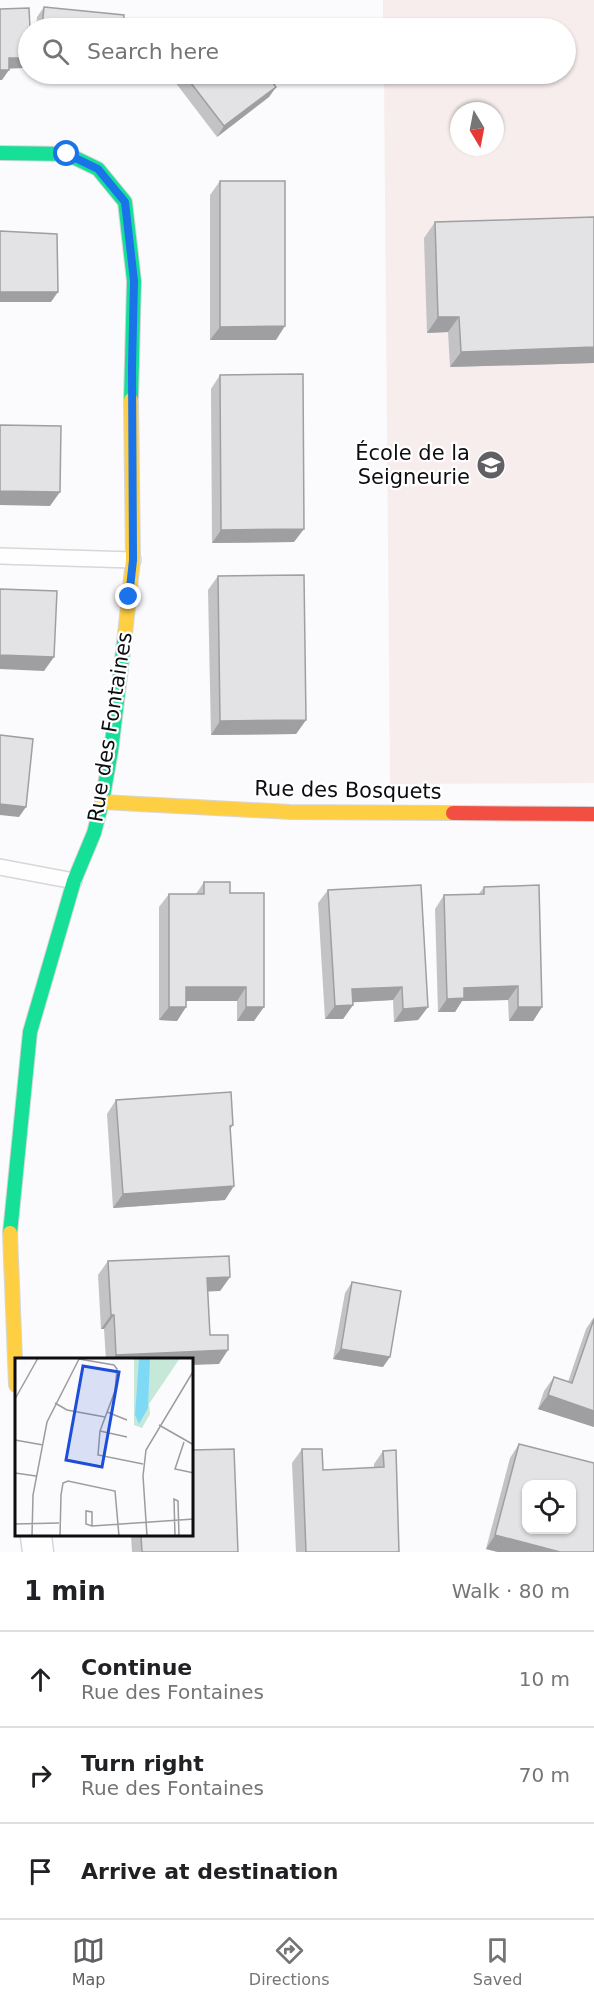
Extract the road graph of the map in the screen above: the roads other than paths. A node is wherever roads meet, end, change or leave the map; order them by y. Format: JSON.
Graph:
{"nodes":[{"id":1,"x":0,"y":153,"type":"edge"},
{"id":2,"x":0,"y":556,"type":"edge"},
{"id":3,"x":133,"y":560,"type":"junction"},
{"id":4,"x":102,"y":802,"type":"junction"},
{"id":5,"x":594,"y":814,"type":"edge"},
{"id":6,"x":0,"y":867,"type":"edge"},
{"id":7,"x":74,"y":881,"type":"junction"},
{"id":8,"x":15,"y":1360,"type":"edge"},
{"id":9,"x":36,"y":1537,"type":"edge"},
{"id":10,"x":38,"y":1552,"type":"edge"}],
"edges":[{"from":1,"to":3,"type":"street","name":"Rue des Fontaines"},
{"from":2,"to":3,"type":"lane"},
{"from":3,"to":4,"type":"street","name":"Rue des Fontaines"},
{"from":4,"to":5,"type":"street","name":"Rue des Bosquets"},
{"from":4,"to":7,"type":"street","name":"Rue des Fontaines"},
{"from":6,"to":7,"type":"lane"},
{"from":7,"to":8,"type":"street","name":"Rue des Fontaines"},
{"from":9,"to":10,"type":"street"}]}
